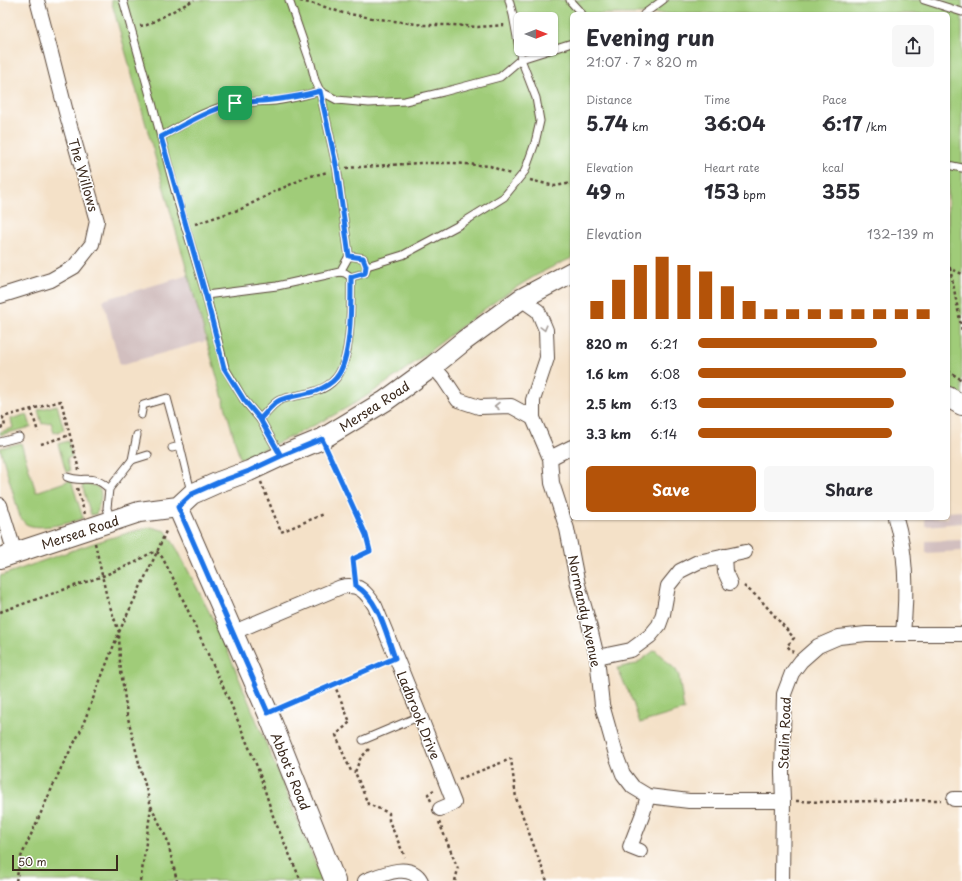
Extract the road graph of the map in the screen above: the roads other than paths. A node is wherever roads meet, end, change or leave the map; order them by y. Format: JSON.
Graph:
{"nodes":[{"id":1,"x":37,"y":0,"type":"edge"},
{"id":2,"x":123,"y":0,"type":"edge"},
{"id":3,"x":289,"y":0,"type":"edge"},
{"id":4,"x":509,"y":0,"type":"edge"},
{"id":5,"x":570,"y":0,"type":"edge"},
{"id":6,"x":663,"y":0,"type":"edge"},
{"id":7,"x":924,"y":0,"type":"edge"},
{"id":8,"x":580,"y":12,"type":"edge"},
{"id":9,"x":647,"y":12,"type":"edge"},
{"id":10,"x":962,"y":12,"type":"edge"},
{"id":11,"x":570,"y":44,"type":"edge"},
{"id":12,"x":521,"y":58,"type":"junction"},
{"id":13,"x":320,"y":91,"type":"junction"},
{"id":14,"x":161,"y":137,"type":"junction"},
{"id":15,"x":950,"y":165,"type":"edge"},
{"id":16,"x":962,"y":168,"type":"edge"},
{"id":17,"x":349,"y":256,"type":"junction"},
{"id":18,"x":366,"y":266,"type":"junction"},
{"id":19,"x":340,"y":272,"type":"junction"},
{"id":20,"x":570,"y":273,"type":"edge"},
{"id":21,"x":351,"y":277,"type":"junction"},
{"id":22,"x":0,"y":296,"type":"edge"},
{"id":23,"x":206,"y":296,"type":"junction"},
{"id":24,"x":522,"y":299,"type":"junction"},
{"id":25,"x":433,"y":366,"type":"junction"},
{"id":26,"x":950,"y":398,"type":"edge"},
{"id":27,"x":962,"y":405,"type":"edge"},
{"id":28,"x":141,"y":415,"type":"dead end"},
{"id":29,"x":533,"y":418,"type":"junction"},
{"id":30,"x":260,"y":419,"type":"junction"},
{"id":31,"x":137,"y":435,"type":"dead end"},
{"id":32,"x":19,"y":437,"type":"dead end"},
{"id":33,"x":0,"y":442,"type":"edge"},
{"id":34,"x":180,"y":446,"type":"junction"},
{"id":35,"x":172,"y":448,"type":"dead end"},
{"id":36,"x":570,"y":448,"type":"edge"},
{"id":37,"x":148,"y":455,"type":"dead end"},
{"id":38,"x":281,"y":456,"type":"junction"},
{"id":39,"x":550,"y":458,"type":"junction"},
{"id":40,"x":132,"y":460,"type":"junction"},
{"id":41,"x":67,"y":476,"type":"dead end"},
{"id":42,"x":109,"y":489,"type":"junction"},
{"id":43,"x":185,"y":501,"type":"junction"},
{"id":44,"x":0,"y":505,"type":"edge"},
{"id":45,"x":897,"y":520,"type":"edge"},
{"id":46,"x":111,"y":521,"type":"junction"},
{"id":47,"x":745,"y":552,"type":"dead end"},
{"id":48,"x":8,"y":555,"type":"edge"},
{"id":49,"x":724,"y":556,"type":"junction"},
{"id":50,"x":730,"y":583,"type":"road end"},
{"id":51,"x":234,"y":632,"type":"junction"},
{"id":52,"x":903,"y":633,"type":"junction"},
{"id":53,"x":962,"y":634,"type":"edge"},
{"id":54,"x":597,"y":656,"type":"junction"},
{"id":55,"x":420,"y":716,"type":"junction"},
{"id":56,"x":363,"y":740,"type":"dead end"},
{"id":57,"x":648,"y":796,"type":"junction"},
{"id":58,"x":783,"y":801,"type":"junction"},
{"id":59,"x":440,"y":809,"type":"dead end"},
{"id":60,"x":629,"y":847,"type":"dead end"},
{"id":61,"x":335,"y":881,"type":"edge"},
{"id":62,"x":365,"y":881,"type":"edge"},
{"id":63,"x":421,"y":881,"type":"edge"},
{"id":64,"x":782,"y":881,"type":"edge"}],
"edges":[{"from":1,"to":22,"type":"street","name":"The Willows"},
{"from":2,"to":14,"type":"lane"},
{"from":3,"to":13,"type":"lane"},
{"from":4,"to":12,"type":"lane"},
{"from":5,"to":8,"type":"lane"},
{"from":6,"to":9,"type":"lane"},
{"from":7,"to":10,"type":"lane"},
{"from":11,"to":12,"type":"lane"},
{"from":12,"to":13,"type":"lane"},
{"from":12,"to":18,"type":"lane"},
{"from":13,"to":14,"type":"lane"},
{"from":13,"to":17,"type":"lane"},
{"from":14,"to":23,"type":"lane"},
{"from":15,"to":16,"type":"lane"},
{"from":17,"to":18,"type":"lane"},
{"from":17,"to":19,"type":"lane"},
{"from":18,"to":21,"type":"lane"},
{"from":19,"to":21,"type":"lane"},
{"from":19,"to":23,"type":"lane"},
{"from":20,"to":24,"type":"main road","name":"Mersea Road"},
{"from":21,"to":30,"type":"lane"},
{"from":23,"to":30,"type":"lane"},
{"from":24,"to":25,"type":"main road","name":"Mersea Road"},
{"from":24,"to":29,"type":"street","name":"Normandy Avenue","one_way":true},
{"from":29,"to":25,"type":"street","one_way":true},
{"from":25,"to":38,"type":"main road","name":"Mersea Road"},
{"from":26,"to":27,"type":"main road"},
{"from":28,"to":34,"type":"lane"},
{"from":29,"to":39,"type":"street","name":"Normandy Avenue"},
{"from":30,"to":38,"type":"lane"},
{"from":31,"to":40,"type":"lane"},
{"from":32,"to":33,"type":"lane"},
{"from":34,"to":35,"type":"lane"},
{"from":34,"to":43,"type":"lane"},
{"from":36,"to":39,"type":"street"},
{"from":37,"to":40,"type":"lane"},
{"from":38,"to":43,"type":"main road","name":"Mersea Road"},
{"from":39,"to":54,"type":"street","name":"Normandy Avenue"},
{"from":40,"to":42,"type":"lane"},
{"from":41,"to":42,"type":"lane"},
{"from":42,"to":46,"type":"lane"},
{"from":43,"to":46,"type":"main road","name":"Mersea Road"},
{"from":43,"to":51,"type":"main road","name":"Abbot's Road"},
{"from":44,"to":48,"type":"street"},
{"from":45,"to":52,"type":"street"},
{"from":46,"to":48,"type":"main road","name":"Mersea Road"},
{"from":47,"to":49,"type":"street"},
{"from":49,"to":50,"type":"street"},
{"from":49,"to":54,"type":"street"},
{"from":51,"to":55,"type":"street","name":"Ladbrook Drive"},
{"from":51,"to":61,"type":"main road","name":"Abbot's Road"},
{"from":52,"to":53,"type":"street","name":"Stalin Road"},
{"from":52,"to":58,"type":"street","name":"Stalin Road"},
{"from":54,"to":57,"type":"street","name":"Normandy Avenue"},
{"from":55,"to":56,"type":"lane"},
{"from":55,"to":59,"type":"street","name":"Ladbrook Drive"},
{"from":57,"to":58,"type":"street","name":"Normandy Avenue"},
{"from":57,"to":60,"type":"street"},
{"from":58,"to":64,"type":"street","name":"Stalin Road"},
{"from":62,"to":63,"type":"street"}]}
